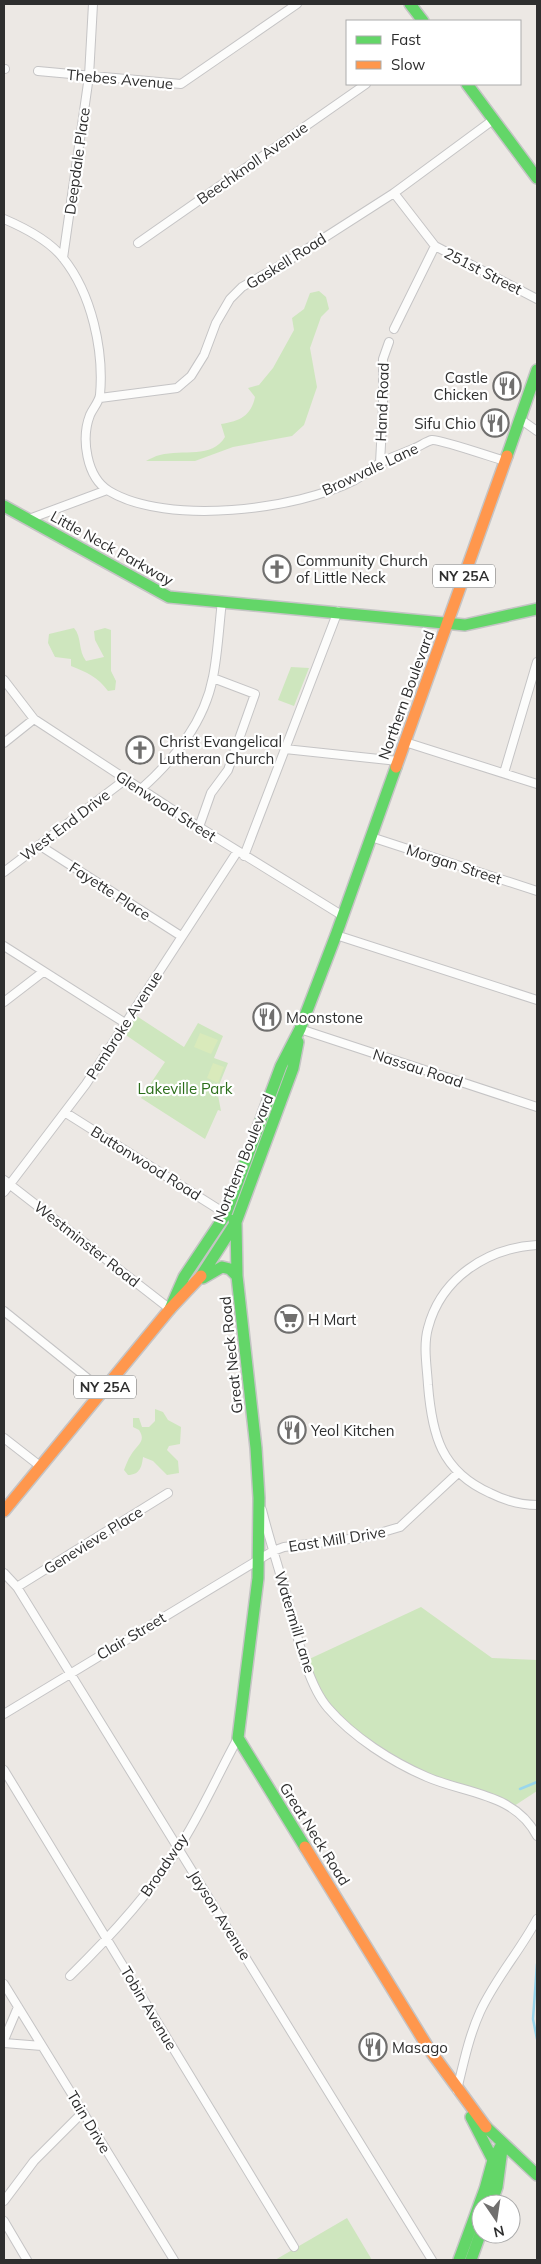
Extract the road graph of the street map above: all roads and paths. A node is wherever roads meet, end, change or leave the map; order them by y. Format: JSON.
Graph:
{"nodes":[{"id":1,"x":93,"y":4,"type":"edge"},
{"id":2,"x":297,"y":4,"type":"edge"},
{"id":3,"x":410,"y":4,"type":"edge"},
{"id":4,"x":422,"y":20,"type":"edge"},
{"id":5,"x":38,"y":71,"type":"dead end"},
{"id":6,"x":89,"y":76,"type":"junction"},
{"id":7,"x":365,"y":85,"type":"edge"},
{"id":8,"x":468,"y":85,"type":"edge"},
{"id":9,"x":492,"y":120,"type":"junction"},
{"id":10,"x":537,"y":178,"type":"edge"},
{"id":11,"x":394,"y":193,"type":"junction"},
{"id":12,"x":4,"y":219,"type":"edge"},
{"id":13,"x":138,"y":243,"type":"dead end"},
{"id":14,"x":435,"y":246,"type":"junction"},
{"id":15,"x":63,"y":258,"type":"junction"},
{"id":16,"x":537,"y":299,"type":"edge"},
{"id":17,"x":394,"y":329,"type":"dead end"},
{"id":18,"x":389,"y":342,"type":"dead end"},
{"id":19,"x":537,"y":370,"type":"edge"},
{"id":20,"x":100,"y":398,"type":"junction"},
{"id":21,"x":520,"y":419,"type":"junction"},
{"id":22,"x":537,"y":431,"type":"edge"},
{"id":23,"x":505,"y":461,"type":"junction"},
{"id":24,"x":380,"y":463,"type":"junction"},
{"id":25,"x":107,"y":490,"type":"junction"},
{"id":26,"x":4,"y":506,"type":"edge"},
{"id":27,"x":29,"y":519,"type":"junction"},
{"id":28,"x":222,"y":600,"type":"junction"},
{"id":29,"x":537,"y":609,"type":"edge"},
{"id":30,"x":338,"y":611,"type":"junction"},
{"id":31,"x":447,"y":623,"type":"junction"},
{"id":32,"x":537,"y":662,"type":"edge"},
{"id":33,"x":213,"y":678,"type":"junction"},
{"id":34,"x":4,"y":680,"type":"edge"},
{"id":35,"x":34,"y":719,"type":"junction"},
{"id":36,"x":405,"y":742,"type":"junction"},
{"id":37,"x":4,"y":743,"type":"edge"},
{"id":38,"x":285,"y":749,"type":"junction"},
{"id":39,"x":398,"y":762,"type":"junction"},
{"id":40,"x":504,"y":773,"type":"junction"},
{"id":41,"x":126,"y":779,"type":"junction"},
{"id":42,"x":537,"y":784,"type":"edge"},
{"id":43,"x":141,"y":789,"type":"junction"},
{"id":44,"x":199,"y":828,"type":"junction"},
{"id":45,"x":371,"y":837,"type":"junction"},
{"id":46,"x":39,"y":845,"type":"junction"},
{"id":47,"x":241,"y":854,"type":"junction"},
{"id":48,"x":4,"y":872,"type":"edge"},
{"id":49,"x":537,"y":891,"type":"edge"},
{"id":50,"x":342,"y":916,"type":"junction"},
{"id":51,"x":336,"y":935,"type":"junction"},
{"id":52,"x":181,"y":936,"type":"junction"},
{"id":53,"x":4,"y":946,"type":"edge"},
{"id":54,"x":43,"y":972,"type":"junction"},
{"id":55,"x":537,"y":1000,"type":"edge"},
{"id":56,"x":4,"y":1002,"type":"edge"},
{"id":57,"x":125,"y":1023,"type":"junction"},
{"id":58,"x":300,"y":1029,"type":"junction"},
{"id":59,"x":537,"y":1107,"type":"edge"},
{"id":60,"x":66,"y":1113,"type":"junction"},
{"id":61,"x":7,"y":1182,"type":"edge"},
{"id":62,"x":4,"y":1192,"type":"edge"},
{"id":63,"x":226,"y":1214,"type":"junction"},
{"id":64,"x":236,"y":1222,"type":"junction"},
{"id":65,"x":537,"y":1244,"type":"edge"},
{"id":66,"x":237,"y":1276,"type":"junction"},
{"id":67,"x":197,"y":1283,"type":"junction"},
{"id":68,"x":170,"y":1309,"type":"junction"},
{"id":69,"x":4,"y":1311,"type":"edge"},
{"id":70,"x":102,"y":1390,"type":"junction"},
{"id":71,"x":4,"y":1438,"type":"edge"},
{"id":72,"x":40,"y":1466,"type":"junction"},
{"id":73,"x":458,"y":1474,"type":"junction"},
{"id":74,"x":168,"y":1492,"type":"dead end"},
{"id":75,"x":259,"y":1498,"type":"junction"},
{"id":76,"x":537,"y":1505,"type":"edge"},
{"id":77,"x":4,"y":1511,"type":"edge"},
{"id":78,"x":273,"y":1551,"type":"junction"},
{"id":79,"x":258,"y":1559,"type":"junction"},
{"id":80,"x":4,"y":1572,"type":"edge"},
{"id":81,"x":18,"y":1587,"type":"junction"},
{"id":82,"x":71,"y":1673,"type":"junction"},
{"id":83,"x":4,"y":1714,"type":"edge"},
{"id":84,"x":238,"y":1738,"type":"junction"},
{"id":85,"x":4,"y":1770,"type":"edge"},
{"id":86,"x":537,"y":1836,"type":"edge"},
{"id":87,"x":179,"y":1848,"type":"junction"},
{"id":88,"x":537,"y":1919,"type":"edge"},
{"id":89,"x":108,"y":1939,"type":"junction"},
{"id":90,"x":70,"y":1976,"type":"dead end"},
{"id":91,"x":4,"y":1984,"type":"edge"},
{"id":92,"x":18,"y":2007,"type":"junction"},
{"id":93,"x":4,"y":2041,"type":"edge"},
{"id":94,"x":42,"y":2046,"type":"junction"},
{"id":95,"x":457,"y":2090,"type":"junction"},
{"id":96,"x":83,"y":2112,"type":"junction"},
{"id":97,"x":502,"y":2144,"type":"junction"},
{"id":98,"x":493,"y":2160,"type":"junction"},
{"id":99,"x":537,"y":2175,"type":"edge"},
{"id":100,"x":495,"y":2194,"type":"edge"},
{"id":101,"x":4,"y":2201,"type":"edge"},
{"id":102,"x":4,"y":2222,"type":"edge"},
{"id":103,"x":476,"y":2244,"type":"edge"},
{"id":104,"x":294,"y":2247,"type":"dead end"},
{"id":105,"x":28,"y":2260,"type":"edge"},
{"id":106,"x":174,"y":2260,"type":"edge"},
{"id":107,"x":432,"y":2260,"type":"edge"},
{"id":108,"x":459,"y":2260,"type":"edge"},
{"id":109,"x":470,"y":2260,"type":"edge"}],
"edges":[{"from":1,"to":6,"type":"street","name":"Deepdale Place"},
{"from":2,"to":6,"type":"street","name":"Thebes Avenue"},
{"from":3,"to":4,"type":"main road"},
{"from":5,"to":6,"type":"street","name":"Thebes Avenue"},
{"from":6,"to":15,"type":"street","name":"Deepdale Place"},
{"from":7,"to":13,"type":"street","name":"Beechknoll Avenue"},
{"from":8,"to":9,"type":"main road"},
{"from":9,"to":10,"type":"main road"},
{"from":9,"to":11,"type":"street","name":"Gaskell Road"},
{"from":11,"to":14,"type":"street","name":"251st Street"},
{"from":11,"to":20,"type":"street","name":"Gaskell Road"},
{"from":12,"to":15,"type":"street"},
{"from":14,"to":16,"type":"street","name":"251st Street"},
{"from":14,"to":17,"type":"street"},
{"from":15,"to":20,"type":"street"},
{"from":18,"to":24,"type":"street","name":"Hand Road"},
{"from":19,"to":21,"type":"main road","name":"Northern Boulevard","number":"NY 25A"},
{"from":20,"to":25,"type":"street"},
{"from":21,"to":22,"type":"street"},
{"from":21,"to":23,"type":"main road","name":"Northern Boulevard","number":"NY 25A"},
{"from":23,"to":24,"type":"street","name":"Browvale Lane"},
{"from":23,"to":31,"type":"main road","name":"Northern Boulevard","number":"NY 25A"},
{"from":24,"to":25,"type":"street","name":"Browvale Lane"},
{"from":25,"to":27,"type":"street"},
{"from":26,"to":27,"type":"main road","name":"Little Neck Parkway"},
{"from":27,"to":28,"type":"main road","name":"Little Neck Parkway"},
{"from":28,"to":30,"type":"main road","name":"Little Neck Parkway"},
{"from":28,"to":33,"type":"street"},
{"from":29,"to":31,"type":"main road","name":"Little Neck Parkway"},
{"from":30,"to":31,"type":"main road","name":"Little Neck Parkway"},
{"from":30,"to":38,"type":"street","name":"Pembroke Avenue"},
{"from":31,"to":36,"type":"main road","name":"Northern Boulevard","number":"NY 25A"},
{"from":32,"to":40,"type":"street"},
{"from":33,"to":43,"type":"street"},
{"from":33,"to":44,"type":"street"},
{"from":34,"to":35,"type":"street","name":"Glenwood Street"},
{"from":35,"to":37,"type":"street"},
{"from":35,"to":41,"type":"street","name":"Glenwood Street"},
{"from":36,"to":39,"type":"main road","name":"Northern Boulevard","number":"NY 25A"},
{"from":36,"to":40,"type":"street"},
{"from":38,"to":39,"type":"street"},
{"from":38,"to":47,"type":"street","name":"Pembroke Avenue"},
{"from":39,"to":45,"type":"main road","name":"Northern Boulevard","number":"NY 25A"},
{"from":40,"to":42,"type":"street"},
{"from":41,"to":43,"type":"street","name":"Glenwood Street"},
{"from":41,"to":46,"type":"street","name":"West End Drive"},
{"from":43,"to":44,"type":"street","name":"Glenwood Street"},
{"from":44,"to":47,"type":"street","name":"Glenwood Street"},
{"from":45,"to":49,"type":"street","name":"Morgan Street"},
{"from":45,"to":50,"type":"main road","name":"Northern Boulevard","number":"NY 25A"},
{"from":46,"to":48,"type":"street","name":"West End Drive"},
{"from":46,"to":52,"type":"street","name":"Fayette Place"},
{"from":47,"to":50,"type":"street","name":"Glenwood Street"},
{"from":47,"to":52,"type":"street","name":"Pembroke Avenue"},
{"from":50,"to":51,"type":"main road","name":"Northern Boulevard","number":"NY 25A"},
{"from":51,"to":55,"type":"street"},
{"from":51,"to":58,"type":"main road","name":"Northern Boulevard","number":"NY 25A"},
{"from":52,"to":57,"type":"street","name":"Pembroke Avenue"},
{"from":53,"to":54,"type":"street"},
{"from":54,"to":56,"type":"street"},
{"from":54,"to":57,"type":"street"},
{"from":57,"to":60,"type":"street","name":"Pembroke Avenue"},
{"from":58,"to":59,"type":"street","name":"Nassau Road"},
{"from":58,"to":63,"type":"main road","name":"Northern Boulevard","number":"NY 25A"},
{"from":58,"to":64,"type":"main road","name":"Northern Boulevard","number":"NY 25A"},
{"from":60,"to":61,"type":"street","name":"Pembroke Avenue"},
{"from":60,"to":63,"type":"street","name":"Buttonwood Road"},
{"from":61,"to":62,"type":"street","name":"Pembroke Avenue"},
{"from":61,"to":68,"type":"street","name":"Westminster Road"},
{"from":63,"to":64,"type":"main road"},
{"from":63,"to":68,"type":"main road","name":"Northern Boulevard","number":"NY 25A"},
{"from":64,"to":66,"type":"main road","name":"Great Neck Road"},
{"from":64,"to":67,"type":"main road","name":"Northern Boulevard","number":"NY 25A"},
{"from":65,"to":73,"type":"street"},
{"from":66,"to":67,"type":"main road"},
{"from":66,"to":75,"type":"main road","name":"Great Neck Road"},
{"from":67,"to":68,"type":"main road","name":"Northern Boulevard","number":"NY 25A"},
{"from":68,"to":70,"type":"main road","name":"Northern Boulevard","number":"NY 25A"},
{"from":69,"to":70,"type":"street"},
{"from":70,"to":72,"type":"main road","name":"Northern Boulevard","number":"NY 25A"},
{"from":71,"to":72,"type":"street"},
{"from":72,"to":77,"type":"main road","name":"Northern Boulevard","number":"NY 25A"},
{"from":73,"to":76,"type":"street"},
{"from":73,"to":78,"type":"street","name":"East Mill Drive"},
{"from":74,"to":81,"type":"street","name":"Genevieve Place"},
{"from":75,"to":78,"type":"street","name":"Great Neck Road"},
{"from":75,"to":79,"type":"main road","name":"Great Neck Road"},
{"from":78,"to":79,"type":"street","name":"East Mill Drive"},
{"from":78,"to":86,"type":"street","name":"Watermill Lane"},
{"from":79,"to":82,"type":"street","name":"Clair Street"},
{"from":79,"to":84,"type":"main road","name":"Great Neck Road"},
{"from":80,"to":81,"type":"street","name":"Jayson Avenue"},
{"from":81,"to":82,"type":"street","name":"Jayson Avenue"},
{"from":82,"to":83,"type":"street","name":"Clair Street"},
{"from":82,"to":87,"type":"street","name":"Jayson Avenue"},
{"from":84,"to":87,"type":"street","name":"Broadway"},
{"from":84,"to":95,"type":"main road","name":"Great Neck Road"},
{"from":85,"to":89,"type":"street","name":"Tobin Avenue"},
{"from":87,"to":89,"type":"street","name":"Broadway"},
{"from":87,"to":107,"type":"street","name":"Jayson Avenue"},
{"from":88,"to":95,"type":"street"},
{"from":89,"to":90,"type":"street","name":"Broadway"},
{"from":89,"to":104,"type":"street","name":"Tobin Avenue"},
{"from":91,"to":92,"type":"street","name":"Tain Drive"},
{"from":92,"to":93,"type":"street"},
{"from":92,"to":94,"type":"street","name":"Tain Drive"},
{"from":93,"to":94,"type":"street"},
{"from":94,"to":96,"type":"street","name":"Tain Drive"},
{"from":95,"to":97,"type":"main road","name":"Great Neck Road"},
{"from":95,"to":98,"type":"main road"},
{"from":96,"to":101,"type":"street"},
{"from":96,"to":106,"type":"street","name":"Tain Drive"},
{"from":97,"to":98,"type":"main road"},
{"from":97,"to":99,"type":"main road","name":"Great Neck Road"},
{"from":97,"to":100,"type":"main road"},
{"from":98,"to":108,"type":"main road"},
{"from":102,"to":105,"type":"street"},
{"from":103,"to":109,"type":"main road"}]}
